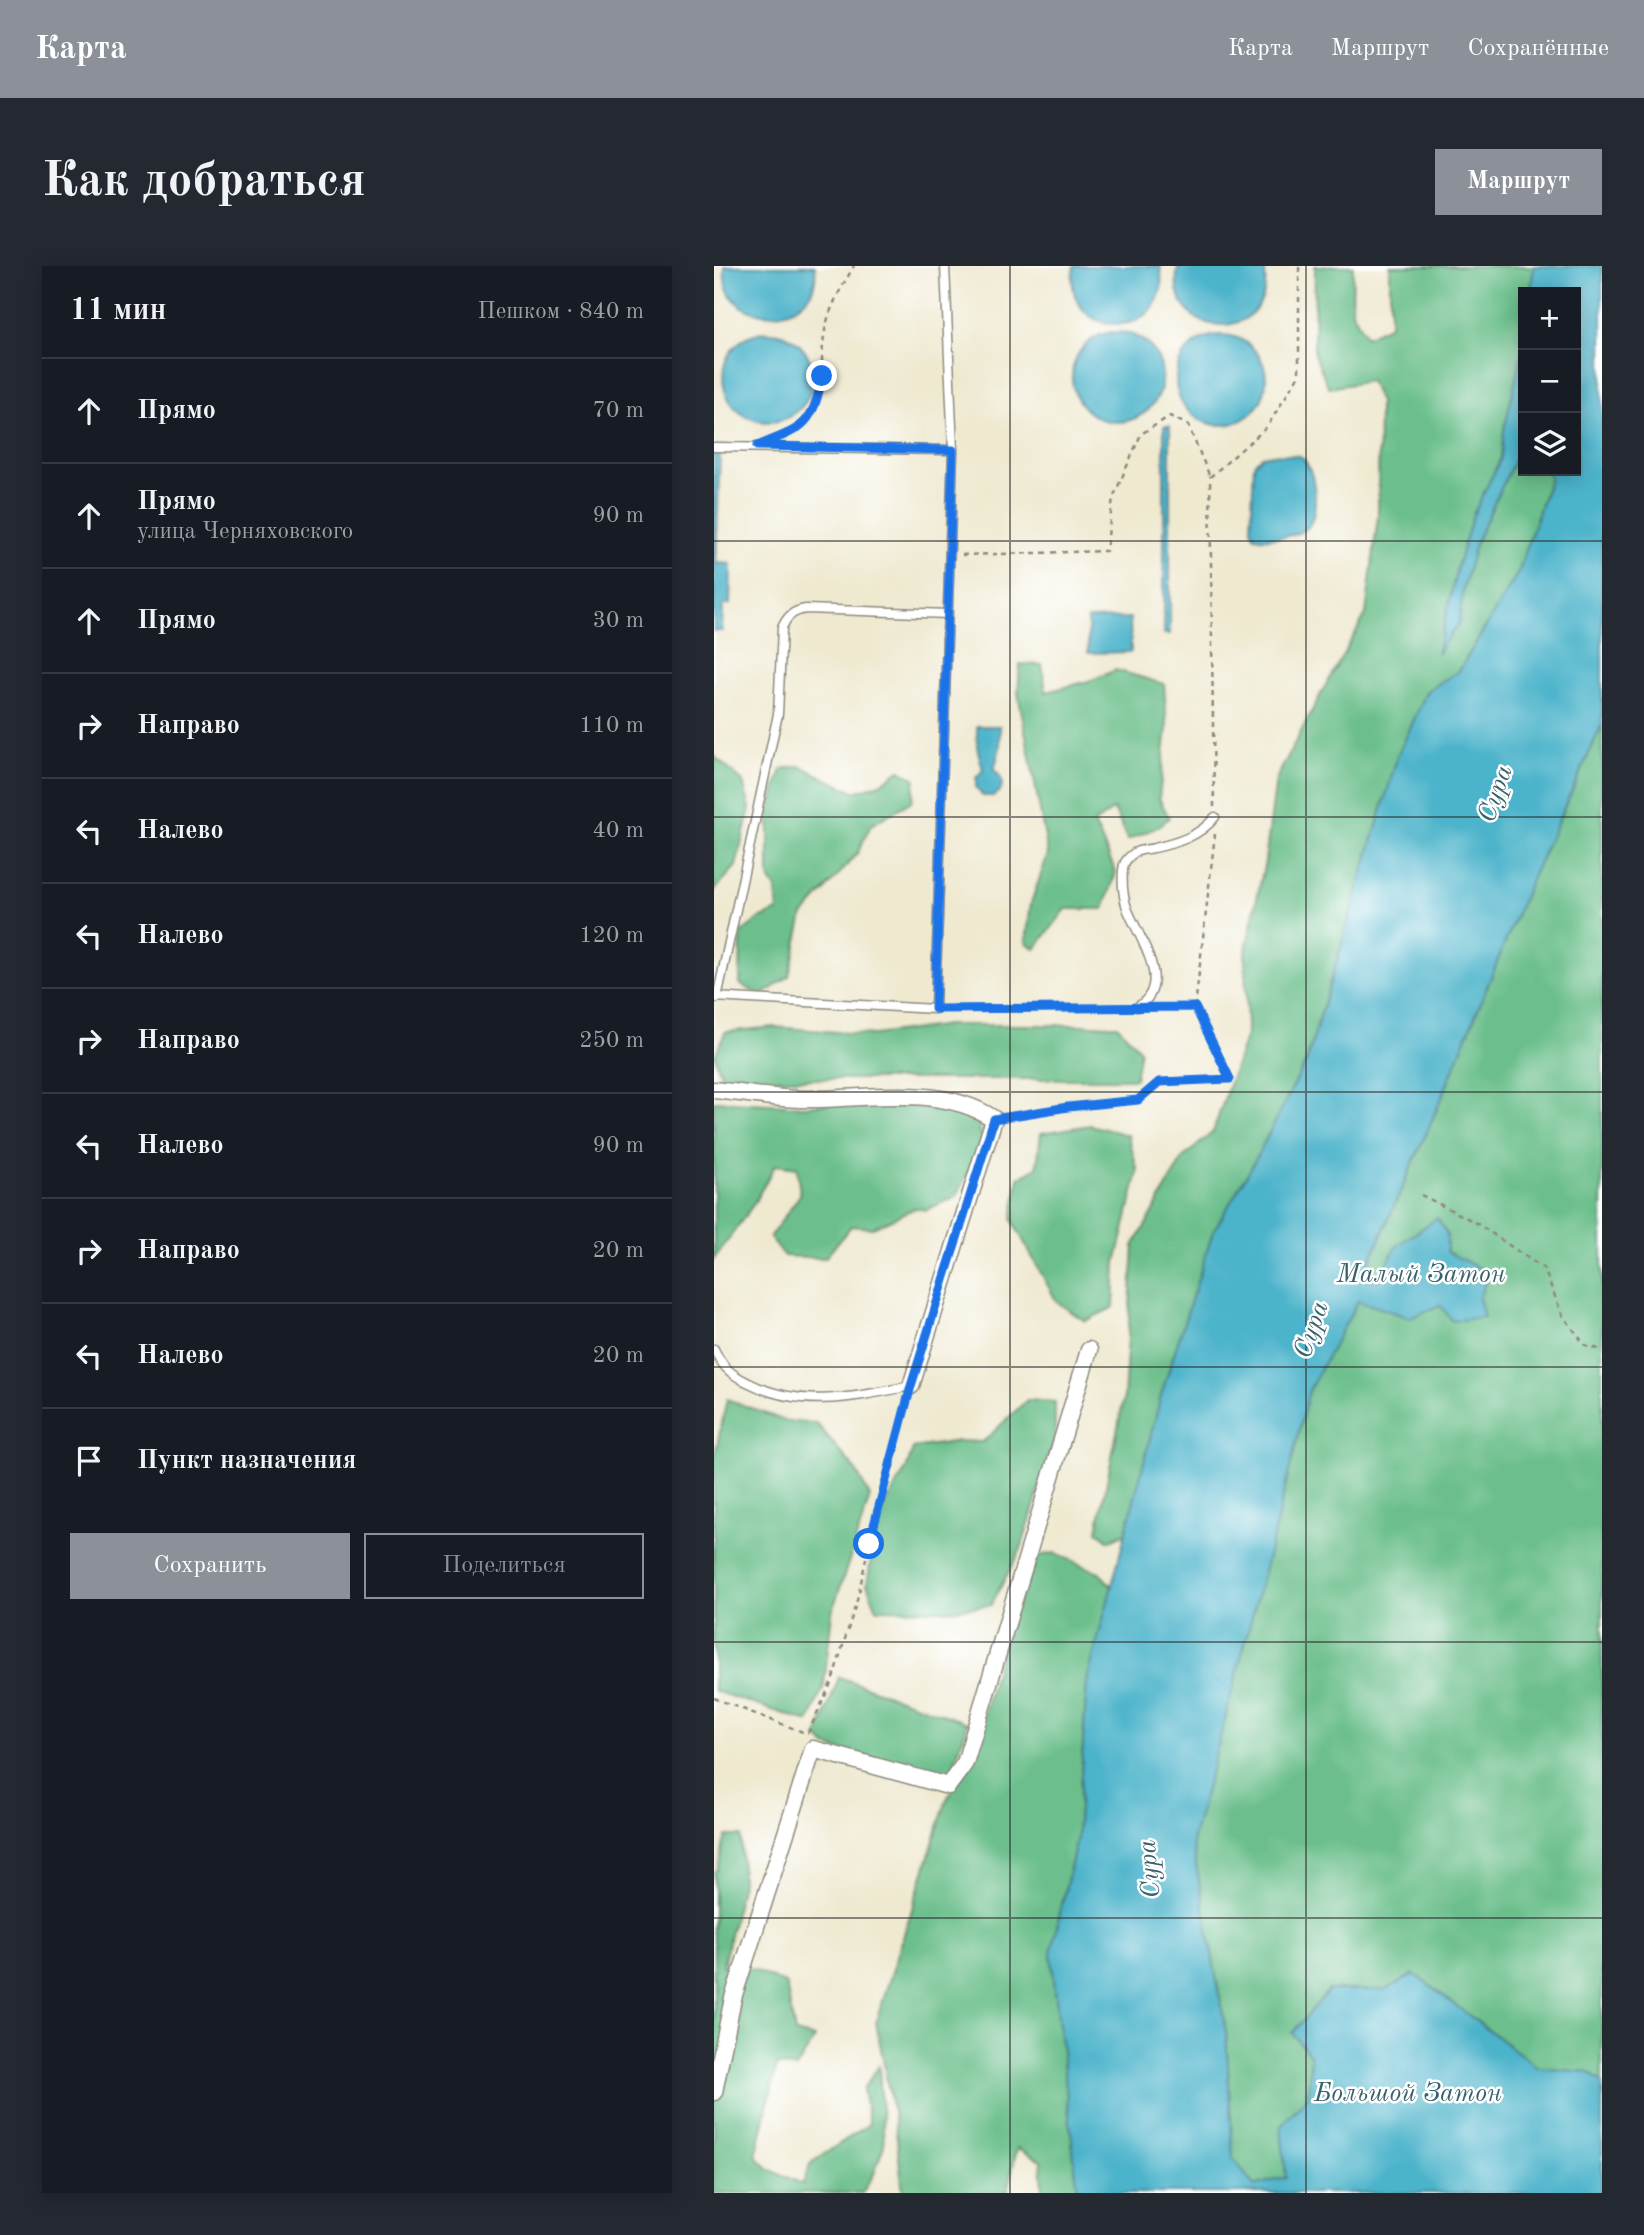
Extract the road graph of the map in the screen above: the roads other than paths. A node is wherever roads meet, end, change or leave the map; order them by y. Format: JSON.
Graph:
{"nodes":[{"id":1,"x":945,"y":266,"type":"edge"},
{"id":2,"x":714,"y":447,"type":"edge"},
{"id":3,"x":953,"y":450,"type":"junction"},
{"id":4,"x":948,"y":614,"type":"junction"},
{"id":5,"x":1214,"y":817,"type":"road end"},
{"id":6,"x":715,"y":998,"type":"edge"},
{"id":7,"x":1137,"y":1007,"type":"road end"},
{"id":8,"x":714,"y":1090,"type":"edge"},
{"id":9,"x":714,"y":1349,"type":"edge"},
{"id":10,"x":1089,"y":1350,"type":"dead end"},
{"id":11,"x":911,"y":1386,"type":"joint"},
{"id":12,"x":714,"y":2092,"type":"edge"}],
"edges":[{"from":1,"to":3,"type":"lane"},
{"from":2,"to":3,"type":"lane"},
{"from":3,"to":4,"type":"lane"},
{"from":4,"to":6,"type":"lane"},
{"from":4,"to":6,"type":"lane"},
{"from":5,"to":7,"type":"lane"},
{"from":8,"to":11,"type":"street"},
{"from":9,"to":11,"type":"lane"},
{"from":10,"to":12,"type":"street"}]}
